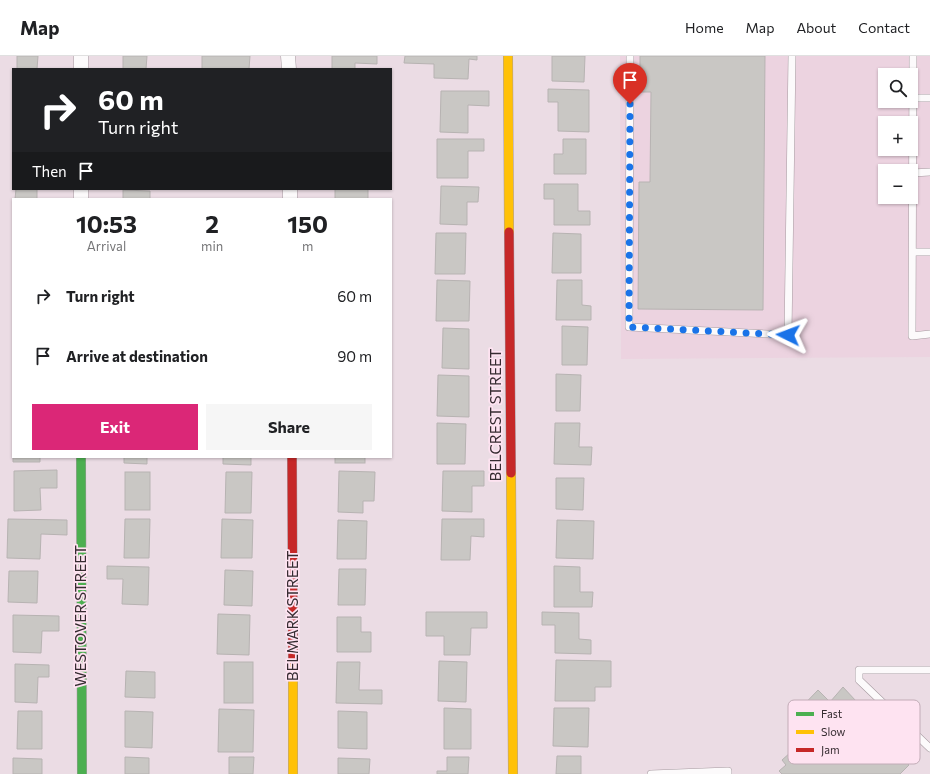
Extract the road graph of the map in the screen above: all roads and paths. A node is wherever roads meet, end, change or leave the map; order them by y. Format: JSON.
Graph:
{"nodes":[{"id":1,"x":81,"y":56,"type":"edge"},
{"id":2,"x":288,"y":56,"type":"edge"},
{"id":3,"x":508,"y":56,"type":"edge"},
{"id":4,"x":630,"y":56,"type":"edge"},
{"id":5,"x":792,"y":56,"type":"edge"},
{"id":6,"x":913,"y":56,"type":"edge"},
{"id":7,"x":81,"y":68,"type":"edge"},
{"id":8,"x":288,"y":68,"type":"edge"},
{"id":9,"x":913,"y":68,"type":"edge"},
{"id":10,"x":918,"y":98,"type":"edge"},
{"id":11,"x":930,"y":98,"type":"edge"},
{"id":12,"x":913,"y":108,"type":"edge"},
{"id":13,"x":913,"y":164,"type":"edge"},
{"id":14,"x":930,"y":172,"type":"edge"},
{"id":15,"x":918,"y":173,"type":"edge"},
{"id":16,"x":913,"y":204,"type":"edge"},
{"id":17,"x":913,"y":252,"type":"junction"},
{"id":18,"x":930,"y":252,"type":"edge"},
{"id":19,"x":930,"y":334,"type":"edge"},
{"id":20,"x":81,"y":458,"type":"edge"},
{"id":21,"x":292,"y":458,"type":"edge"},
{"id":22,"x":930,"y":670,"type":"edge"},
{"id":23,"x":880,"y":700,"type":"edge"},
{"id":24,"x":920,"y":738,"type":"edge"},
{"id":25,"x":930,"y":748,"type":"edge"},
{"id":26,"x":82,"y":774,"type":"edge"},
{"id":27,"x":294,"y":774,"type":"edge"},
{"id":28,"x":513,"y":774,"type":"edge"},
{"id":29,"x":651,"y":774,"type":"edge"},
{"id":30,"x":728,"y":774,"type":"edge"}],
"edges":[{"from":1,"to":7,"type":"street"},
{"from":2,"to":8,"type":"street"},
{"from":3,"to":28,"type":"street","name":"BELCREST STREET"},
{"from":4,"to":5,"type":"lane"},
{"from":6,"to":9,"type":"lane"},
{"from":10,"to":11,"type":"lane"},
{"from":12,"to":13,"type":"lane"},
{"from":14,"to":15,"type":"lane"},
{"from":16,"to":17,"type":"lane"},
{"from":17,"to":18,"type":"lane"},
{"from":17,"to":19,"type":"lane"},
{"from":20,"to":26,"type":"street","name":"WESTOVER STREET"},
{"from":21,"to":27,"type":"street","name":"BELMARK STREET"},
{"from":22,"to":23,"type":"lane"},
{"from":24,"to":25,"type":"lane"},
{"from":29,"to":30,"type":"lane"}]}
